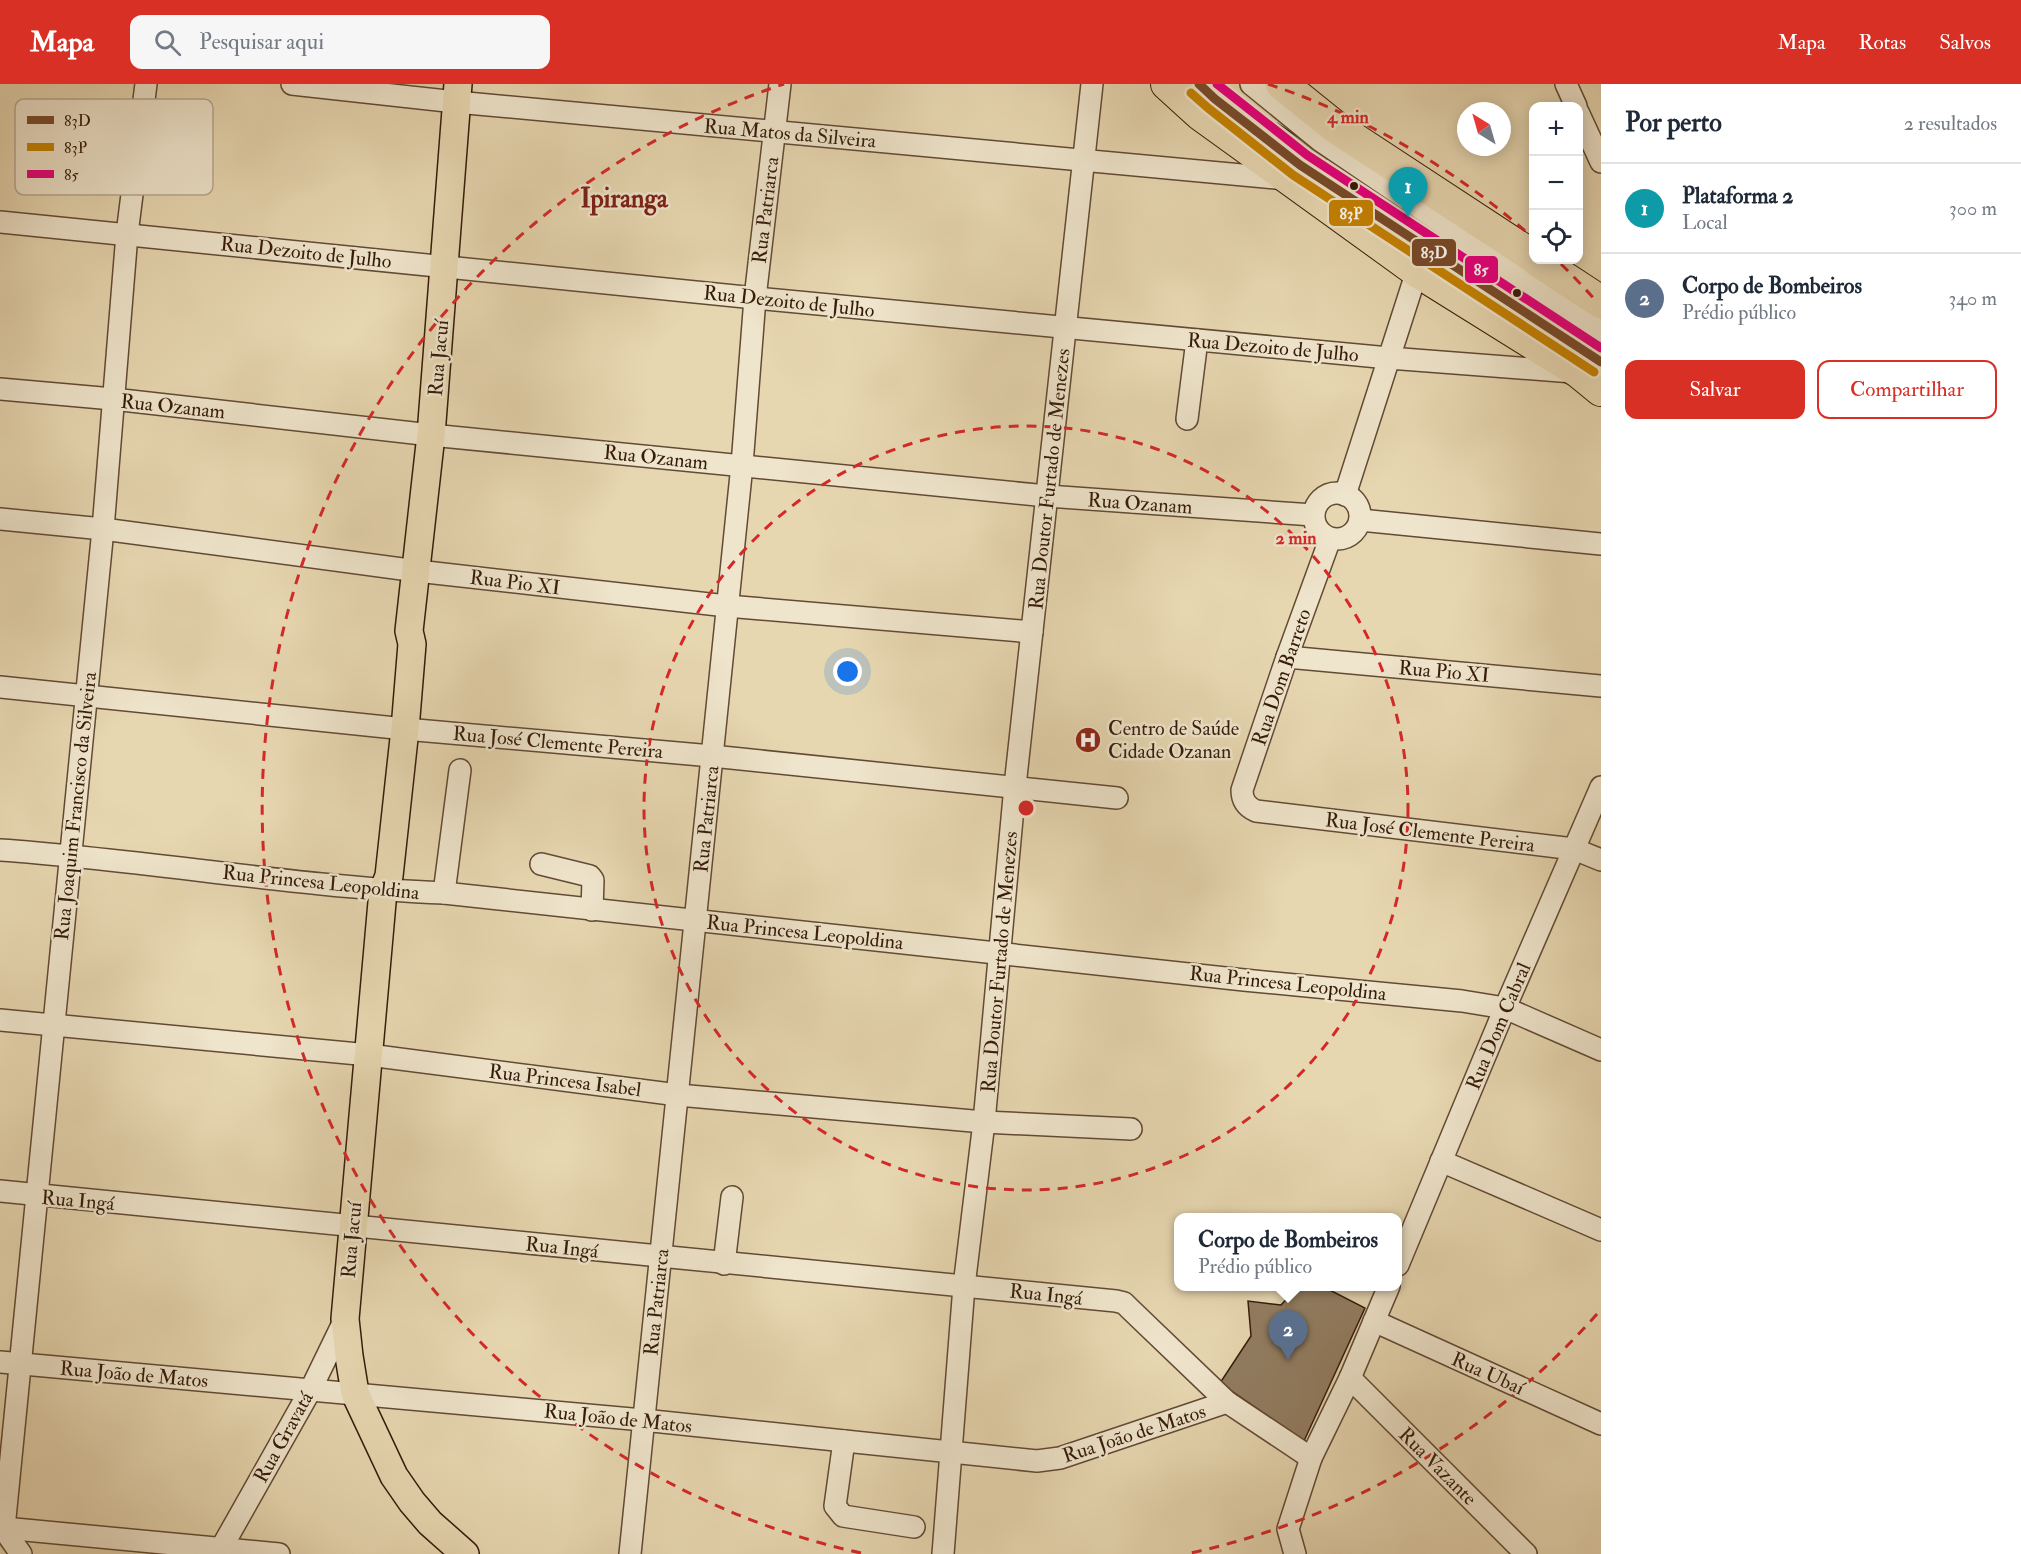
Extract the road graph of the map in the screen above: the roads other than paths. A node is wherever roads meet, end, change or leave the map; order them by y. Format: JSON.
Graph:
{"nodes":[{"id":1,"x":146,"y":84,"type":"edge"},
{"id":2,"x":292,"y":84,"type":"edge"},
{"id":3,"x":780,"y":84,"type":"edge"},
{"id":4,"x":1092,"y":84,"type":"edge"},
{"id":5,"x":1167,"y":84,"type":"edge"},
{"id":6,"x":1199,"y":84,"type":"edge"},
{"id":7,"x":1251,"y":84,"type":"edge"},
{"id":8,"x":1282,"y":84,"type":"edge"},
{"id":9,"x":1566,"y":84,"type":"edge"},
{"id":10,"x":457,"y":93,"type":"edge"},
{"id":11,"x":144,"y":99,"type":"edge"},
{"id":12,"x":1574,"y":102,"type":"edge"},
{"id":13,"x":1583,"y":123,"type":"edge"},
{"id":14,"x":775,"y":132,"type":"junction"},
{"id":15,"x":1085,"y":161,"type":"junction"},
{"id":16,"x":1601,"y":162,"type":"edge"},
{"id":17,"x":1288,"y":179,"type":"junction"},
{"id":18,"x":132,"y":195,"type":"edge"},
{"id":19,"x":0,"y":222,"type":"edge"},
{"id":20,"x":127,"y":234,"type":"junction"},
{"id":21,"x":1529,"y":254,"type":"edge"},
{"id":22,"x":1544,"y":264,"type":"edge"},
{"id":23,"x":446,"y":266,"type":"junction"},
{"id":24,"x":1417,"y":271,"type":"junction"},
{"id":25,"x":755,"y":298,"type":"junction"},
{"id":26,"x":1601,"y":302,"type":"edge"},
{"id":27,"x":1065,"y":327,"type":"junction"},
{"id":28,"x":1601,"y":331,"type":"edge"},
{"id":29,"x":1197,"y":340,"type":"junction"},
{"id":30,"x":1389,"y":358,"type":"junction"},
{"id":31,"x":1594,"y":375,"type":"edge"},
{"id":32,"x":0,"y":389,"type":"edge"},
{"id":33,"x":113,"y":399,"type":"junction"},
{"id":34,"x":1187,"y":420,"type":"dead end"},
{"id":35,"x":431,"y":435,"type":"junction"},
{"id":36,"x":742,"y":465,"type":"junction"},
{"id":37,"x":1345,"y":495,"type":"junction"},
{"id":38,"x":1047,"y":496,"type":"junction"},
{"id":39,"x":1313,"y":515,"type":"junction"},
{"id":40,"x":0,"y":519,"type":"edge"},
{"id":41,"x":1360,"y":520,"type":"junction"},
{"id":42,"x":103,"y":529,"type":"junction"},
{"id":43,"x":1330,"y":539,"type":"junction"},
{"id":44,"x":1601,"y":544,"type":"edge"},
{"id":45,"x":417,"y":571,"type":"junction"},
{"id":46,"x":727,"y":606,"type":"junction"},
{"id":47,"x":1032,"y":632,"type":"junction"},
{"id":48,"x":1287,"y":657,"type":"junction"},
{"id":49,"x":1601,"y":686,"type":"edge"},
{"id":50,"x":0,"y":687,"type":"edge"},
{"id":51,"x":85,"y":695,"type":"junction"},
{"id":52,"x":398,"y":728,"type":"junction"},
{"id":53,"x":712,"y":756,"type":"junction"},
{"id":54,"x":460,"y":770,"type":"dead end"},
{"id":55,"x":1015,"y":786,"type":"junction"},
{"id":56,"x":1601,"y":787,"type":"edge"},
{"id":57,"x":1117,"y":798,"type":"dead end"},
{"id":58,"x":1256,"y":811,"type":"joint"},
{"id":59,"x":1574,"y":849,"type":"junction"},
{"id":60,"x":0,"y":850,"type":"edge"},
{"id":61,"x":70,"y":855,"type":"junction"},
{"id":62,"x":1601,"y":860,"type":"edge"},
{"id":63,"x":541,"y":864,"type":"dead end"},
{"id":64,"x":384,"y":891,"type":"junction"},
{"id":65,"x":444,"y":893,"type":"junction"},
{"id":66,"x":592,"y":910,"type":"junction"},
{"id":67,"x":695,"y":921,"type":"junction"},
{"id":68,"x":1001,"y":952,"type":"junction"},
{"id":69,"x":1505,"y":1008,"type":"junction"},
{"id":70,"x":0,"y":1020,"type":"edge"},
{"id":71,"x":54,"y":1025,"type":"junction"},
{"id":72,"x":1601,"y":1050,"type":"edge"},
{"id":73,"x":369,"y":1055,"type":"junction"},
{"id":74,"x":678,"y":1095,"type":"junction"},
{"id":75,"x":984,"y":1122,"type":"junction"},
{"id":76,"x":1131,"y":1129,"type":"dead end"},
{"id":77,"x":1441,"y":1161,"type":"junction"},
{"id":78,"x":0,"y":1191,"type":"edge"},
{"id":79,"x":36,"y":1196,"type":"junction"},
{"id":80,"x":732,"y":1197,"type":"dead end"},
{"id":81,"x":352,"y":1225,"type":"junction"},
{"id":82,"x":1601,"y":1230,"type":"edge"},
{"id":83,"x":1402,"y":1256,"type":"edge"},
{"id":84,"x":660,"y":1258,"type":"junction"},
{"id":85,"x":724,"y":1264,"type":"junction"},
{"id":86,"x":964,"y":1286,"type":"junction"},
{"id":87,"x":1387,"y":1291,"type":"edge"},
{"id":88,"x":345,"y":1318,"type":"junction"},
{"id":89,"x":1374,"y":1321,"type":"junction"},
{"id":90,"x":0,"y":1362,"type":"edge"},
{"id":91,"x":21,"y":1364,"type":"junction"},
{"id":92,"x":1350,"y":1378,"type":"junction"},
{"id":93,"x":311,"y":1389,"type":"junction"},
{"id":94,"x":355,"y":1393,"type":"junction"},
{"id":95,"x":1227,"y":1402,"type":"junction"},
{"id":96,"x":643,"y":1420,"type":"junction"},
{"id":97,"x":1601,"y":1424,"type":"edge"},
{"id":98,"x":843,"y":1441,"type":"junction"},
{"id":99,"x":951,"y":1452,"type":"junction"},
{"id":100,"x":1311,"y":1458,"type":"junction"},
{"id":101,"x":2,"y":1526,"type":"edge"},
{"id":102,"x":914,"y":1527,"type":"dead end"},
{"id":103,"x":219,"y":1552,"type":"edge"},
{"id":104,"x":21,"y":1554,"type":"edge"},
{"id":105,"x":279,"y":1554,"type":"edge"},
{"id":106,"x":465,"y":1554,"type":"edge"},
{"id":107,"x":630,"y":1554,"type":"edge"},
{"id":108,"x":943,"y":1554,"type":"edge"},
{"id":109,"x":1295,"y":1554,"type":"edge"},
{"id":110,"x":1526,"y":1554,"type":"edge"}],
"edges":[{"from":1,"to":11,"type":"street","name":"Rua Joaquim Francisco da Silveira"},
{"from":2,"to":10,"type":"street","name":"Rua Matos da Silveira"},
{"from":3,"to":14,"type":"street","name":"Rua Patriarca"},
{"from":4,"to":15,"type":"street","name":"Rua Doutor Furtado de Menezes"},
{"from":5,"to":17,"type":"highway"},
{"from":6,"to":31,"type":"street"},
{"from":7,"to":28,"type":"street"},
{"from":8,"to":21,"type":"highway"},
{"from":9,"to":12,"type":"street"},
{"from":10,"to":14,"type":"street","name":"Rua Matos da Silveira"},
{"from":10,"to":23,"type":"main road","name":"Rua Jacuí"},
{"from":13,"to":16,"type":"street"},
{"from":14,"to":15,"type":"street","name":"Rua Matos da Silveira"},
{"from":14,"to":25,"type":"street","name":"Rua Patriarca"},
{"from":15,"to":17,"type":"street","name":"Rua Matos da Silveira"},
{"from":15,"to":27,"type":"street","name":"Rua Doutor Furtado de Menezes"},
{"from":17,"to":24,"type":"highway"},
{"from":18,"to":20,"type":"street","name":"Rua Joaquim Francisco da Silveira"},
{"from":19,"to":20,"type":"street","name":"Rua Dezoito de Julho"},
{"from":20,"to":23,"type":"street","name":"Rua Dezoito de Julho"},
{"from":20,"to":33,"type":"street","name":"Rua Joaquim Francisco da Silveira"},
{"from":22,"to":26,"type":"highway"},
{"from":23,"to":25,"type":"street","name":"Rua Dezoito de Julho"},
{"from":23,"to":35,"type":"main road","name":"Rua Jacuí"},
{"from":24,"to":30,"type":"street"},
{"from":24,"to":31,"type":"highway"},
{"from":25,"to":27,"type":"street","name":"Rua Dezoito de Julho"},
{"from":25,"to":36,"type":"street","name":"Rua Patriarca"},
{"from":27,"to":29,"type":"street","name":"Rua Dezoito de Julho"},
{"from":27,"to":38,"type":"street","name":"Rua Doutor Furtado de Menezes"},
{"from":29,"to":30,"type":"street","name":"Rua Dezoito de Julho"},
{"from":29,"to":34,"type":"street"},
{"from":30,"to":31,"type":"street","name":"Rua Dezoito de Julho"},
{"from":30,"to":37,"type":"street"},
{"from":32,"to":33,"type":"street","name":"Rua Ozanam"},
{"from":33,"to":35,"type":"street","name":"Rua Ozanam"},
{"from":33,"to":42,"type":"street","name":"Rua Joaquim Francisco da Silveira"},
{"from":35,"to":36,"type":"street","name":"Rua Ozanam"},
{"from":35,"to":45,"type":"main road","name":"Rua Jacuí"},
{"from":36,"to":38,"type":"street","name":"Rua Ozanam"},
{"from":36,"to":46,"type":"street","name":"Rua Patriarca"},
{"from":37,"to":39,"type":"street"},
{"from":37,"to":41,"type":"street"},
{"from":38,"to":39,"type":"street","name":"Rua Ozanam"},
{"from":38,"to":47,"type":"street","name":"Rua Doutor Furtado de Menezes"},
{"from":39,"to":43,"type":"street"},
{"from":40,"to":42,"type":"street","name":"Rua Pio XI"},
{"from":41,"to":43,"type":"street"},
{"from":41,"to":44,"type":"street"},
{"from":42,"to":45,"type":"street","name":"Rua Pio XI"},
{"from":42,"to":51,"type":"street","name":"Rua Joaquim Francisco da Silveira"},
{"from":43,"to":48,"type":"street","name":"Rua Dom Barreto"},
{"from":45,"to":46,"type":"street","name":"Rua Pio XI"},
{"from":45,"to":52,"type":"main road","name":"Rua Jacuí"},
{"from":46,"to":47,"type":"street","name":"Rua Pio XI"},
{"from":46,"to":53,"type":"street","name":"Rua Patriarca"},
{"from":47,"to":55,"type":"street","name":"Rua Doutor Furtado de Menezes"},
{"from":48,"to":49,"type":"street","name":"Rua Pio XI"},
{"from":48,"to":58,"type":"street","name":"Rua Dom Barreto"},
{"from":50,"to":51,"type":"street","name":"Rua José Clemente Pereira"},
{"from":51,"to":52,"type":"street","name":"Rua José Clemente Pereira"},
{"from":51,"to":61,"type":"street","name":"Rua Joaquim Francisco da Silveira"},
{"from":52,"to":53,"type":"street","name":"Rua José Clemente Pereira"},
{"from":52,"to":64,"type":"main road","name":"Rua Jacuí"},
{"from":53,"to":55,"type":"street","name":"Rua José Clemente Pereira"},
{"from":53,"to":67,"type":"street","name":"Rua Patriarca"},
{"from":54,"to":65,"type":"street"},
{"from":55,"to":57,"type":"street","name":"Rua José Clemente Pereira"},
{"from":55,"to":68,"type":"street","name":"Rua Doutor Furtado de Menezes"},
{"from":56,"to":59,"type":"street","name":"Rua Dom Cabral"},
{"from":58,"to":59,"type":"street","name":"Rua José Clemente Pereira"},
{"from":59,"to":62,"type":"street","name":"Rua José Clemente Pereira"},
{"from":59,"to":69,"type":"street","name":"Rua Dom Cabral"},
{"from":60,"to":61,"type":"street","name":"Rua Princesa Leopoldina"},
{"from":61,"to":64,"type":"street","name":"Rua Princesa Leopoldina"},
{"from":61,"to":71,"type":"street","name":"Rua Joaquim Francisco da Silveira"},
{"from":63,"to":66,"type":"street"},
{"from":64,"to":65,"type":"street","name":"Rua Princesa Leopoldina"},
{"from":64,"to":73,"type":"main road","name":"Rua Jacuí"},
{"from":65,"to":66,"type":"street","name":"Rua Princesa Leopoldina"},
{"from":66,"to":67,"type":"street","name":"Rua Princesa Leopoldina"},
{"from":67,"to":68,"type":"street","name":"Rua Princesa Leopoldina"},
{"from":67,"to":74,"type":"street","name":"Rua Patriarca"},
{"from":68,"to":69,"type":"street","name":"Rua Princesa Leopoldina"},
{"from":68,"to":75,"type":"street","name":"Rua Doutor Furtado de Menezes"},
{"from":69,"to":72,"type":"street","name":"Rua Princesa Leopoldina"},
{"from":69,"to":77,"type":"street","name":"Rua Dom Cabral"},
{"from":70,"to":71,"type":"street","name":"Rua Princesa Isabel"},
{"from":71,"to":73,"type":"street","name":"Rua Princesa Isabel"},
{"from":71,"to":79,"type":"street","name":"Rua Joaquim Francisco da Silveira"},
{"from":73,"to":74,"type":"street","name":"Rua Princesa Isabel"},
{"from":73,"to":81,"type":"main road","name":"Rua Jacuí"},
{"from":74,"to":75,"type":"street","name":"Rua Princesa Isabel"},
{"from":74,"to":84,"type":"street","name":"Rua Patriarca"},
{"from":75,"to":76,"type":"street","name":"Rua Princesa Isabel"},
{"from":75,"to":86,"type":"street","name":"Rua Doutor Furtado de Menezes"},
{"from":77,"to":82,"type":"street"},
{"from":77,"to":83,"type":"street","name":"Rua Dom Cabral"},
{"from":78,"to":79,"type":"street","name":"Rua Ingá"},
{"from":79,"to":81,"type":"street","name":"Rua Ingá"},
{"from":79,"to":91,"type":"street","name":"Rua Joaquim Francisco da Silveira"},
{"from":80,"to":85,"type":"street"},
{"from":81,"to":84,"type":"street","name":"Rua Ingá"},
{"from":81,"to":88,"type":"main road","name":"Rua Jacuí"},
{"from":84,"to":85,"type":"street","name":"Rua Ingá"},
{"from":84,"to":96,"type":"street","name":"Rua Patriarca"},
{"from":85,"to":86,"type":"street","name":"Rua Ingá"},
{"from":86,"to":95,"type":"street","name":"Rua Ingá"},
{"from":86,"to":99,"type":"street","name":"Rua Doutor Furtado de Menezes"},
{"from":87,"to":89,"type":"street"},
{"from":88,"to":93,"type":"street","name":"Rua Gravatá"},
{"from":88,"to":94,"type":"main road","name":"Rua Jacuí"},
{"from":89,"to":92,"type":"street"},
{"from":89,"to":97,"type":"street","name":"Rua Ubaí"},
{"from":90,"to":91,"type":"street","name":"Rua João de Matos"},
{"from":91,"to":93,"type":"street","name":"Rua João de Matos"},
{"from":91,"to":101,"type":"street","name":"Rua Joaquim Francisco da Silveira"},
{"from":92,"to":100,"type":"street"},
{"from":92,"to":110,"type":"street","name":"Rua Vazante"},
{"from":93,"to":94,"type":"street","name":"Rua João de Matos"},
{"from":93,"to":103,"type":"street","name":"Rua Gravatá"},
{"from":94,"to":96,"type":"street","name":"Rua João de Matos"},
{"from":94,"to":106,"type":"main road","name":"Rua Jacuí"},
{"from":95,"to":99,"type":"street","name":"Rua João de Matos"},
{"from":95,"to":100,"type":"street"},
{"from":96,"to":98,"type":"street","name":"Rua João de Matos"},
{"from":96,"to":107,"type":"street","name":"Rua Patriarca"},
{"from":98,"to":99,"type":"street","name":"Rua João de Matos"},
{"from":98,"to":102,"type":"street"},
{"from":99,"to":108,"type":"street","name":"Rua Doutor Furtado de Menezes"},
{"from":100,"to":109,"type":"street"},
{"from":101,"to":103,"type":"street"},
{"from":101,"to":104,"type":"street"},
{"from":103,"to":105,"type":"street"}]}
